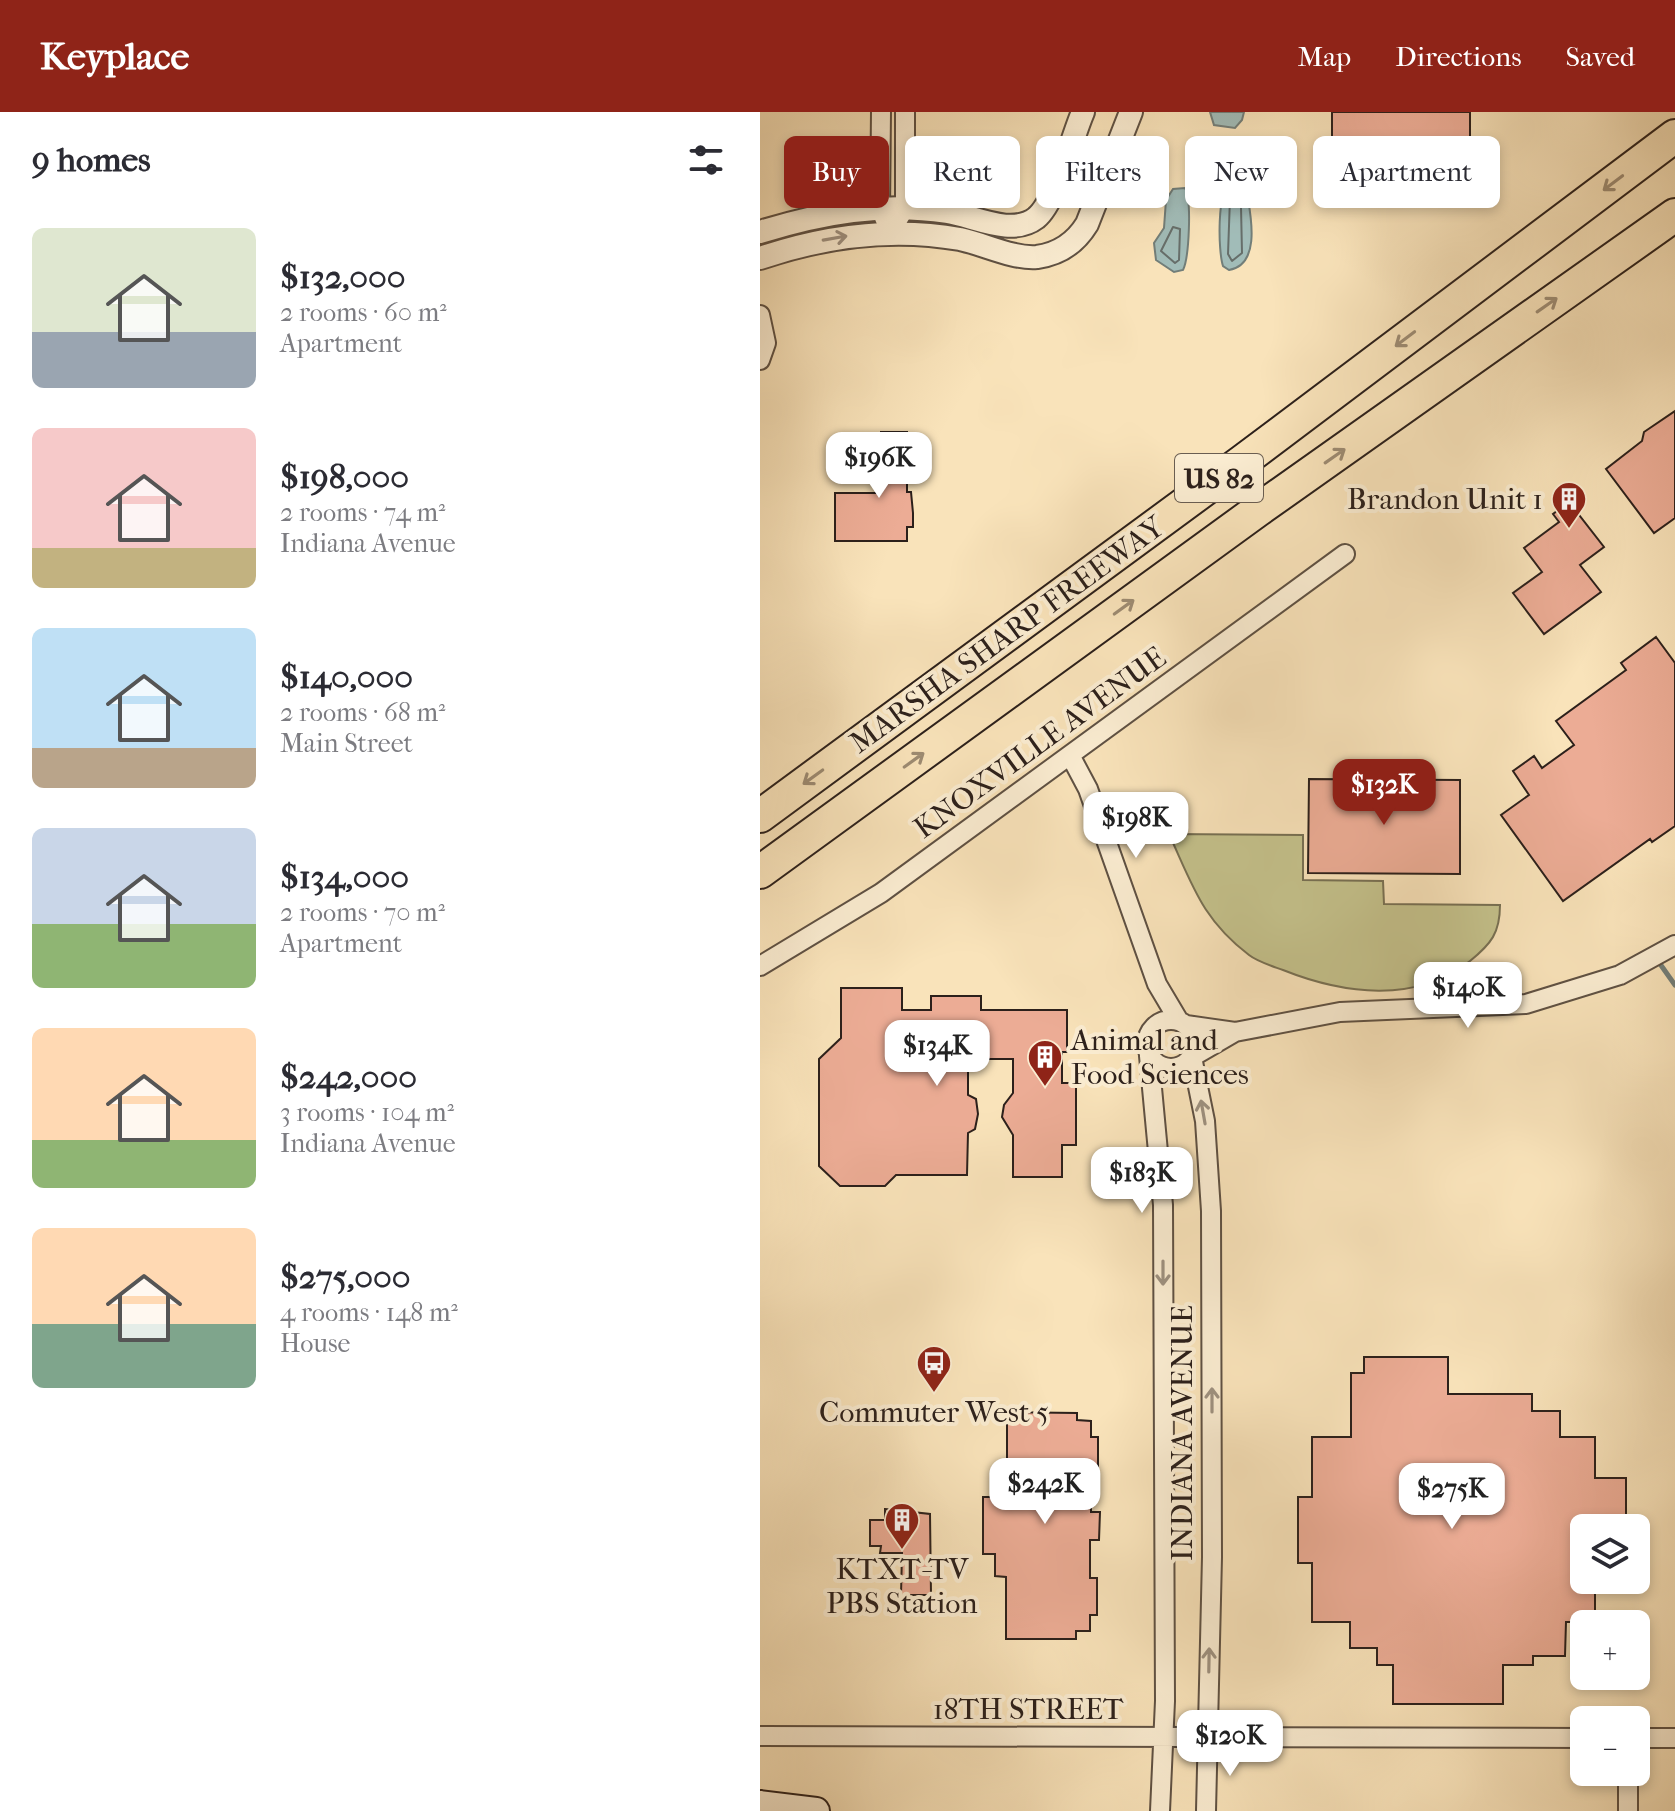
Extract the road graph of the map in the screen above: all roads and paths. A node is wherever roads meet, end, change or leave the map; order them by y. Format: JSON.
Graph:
{"nodes":[{"id":1,"x":881,"y":112,"type":"edge"},
{"id":2,"x":905,"y":112,"type":"edge"},
{"id":3,"x":1083,"y":112,"type":"edge"},
{"id":4,"x":1131,"y":112,"type":"edge"},
{"id":5,"x":881,"y":136,"type":"edge"},
{"id":6,"x":905,"y":136,"type":"edge"},
{"id":7,"x":1675,"y":136,"type":"edge"},
{"id":8,"x":880,"y":208,"type":"joint"},
{"id":9,"x":889,"y":208,"type":"edge"},
{"id":10,"x":905,"y":208,"type":"junction"},
{"id":11,"x":1675,"y":215,"type":"edge"},
{"id":12,"x":760,"y":232,"type":"edge"},
{"id":13,"x":890,"y":233,"type":"junction"},
{"id":14,"x":760,"y":258,"type":"edge"},
{"id":15,"x":760,"y":315,"type":"edge"},
{"id":16,"x":760,"y":360,"type":"edge"},
{"id":17,"x":1345,"y":554,"type":"dead end"},
{"id":18,"x":1071,"y":757,"type":"junction"},
{"id":19,"x":760,"y":816,"type":"edge"},
{"id":20,"x":760,"y":872,"type":"edge"},
{"id":21,"x":1675,"y":945,"type":"edge"},
{"id":22,"x":760,"y":966,"type":"edge"},
{"id":23,"x":1157,"y":984,"type":"junction"},
{"id":24,"x":1182,"y":1023,"type":"junction"},
{"id":25,"x":1235,"y":1032,"type":"junction"},
{"id":26,"x":1148,"y":1034,"type":"junction"},
{"id":27,"x":1149,"y":1056,"type":"junction"},
{"id":28,"x":1192,"y":1057,"type":"junction"},
{"id":29,"x":760,"y":1736,"type":"edge"},
{"id":30,"x":1164,"y":1737,"type":"junction"},
{"id":31,"x":1210,"y":1738,"type":"junction"},
{"id":32,"x":1570,"y":1738,"type":"edge"},
{"id":33,"x":1650,"y":1738,"type":"edge"},
{"id":34,"x":1675,"y":1738,"type":"edge"},
{"id":35,"x":1628,"y":1786,"type":"edge"},
{"id":36,"x":760,"y":1804,"type":"edge"},
{"id":37,"x":816,"y":1811,"type":"edge"},
{"id":38,"x":1160,"y":1811,"type":"edge"},
{"id":39,"x":1206,"y":1811,"type":"edge"},
{"id":40,"x":1628,"y":1811,"type":"edge"}],
"edges":[{"from":1,"to":5,"type":"street"},
{"from":2,"to":6,"type":"street"},
{"from":3,"to":10,"type":"street"},
{"from":4,"to":13,"type":"street"},
{"from":7,"to":19,"type":"highway","name":"MARSHA SHARP FREEWAY","number":"US 82","one_way":true},
{"from":8,"to":12,"type":"street"},
{"from":8,"to":13,"type":"street"},
{"from":9,"to":10,"type":"street"},
{"from":10,"to":13,"type":"street"},
{"from":20,"to":11,"type":"highway","name":"MARSHA SHARP FREEWAY","number":"US 82","one_way":true},
{"from":14,"to":13,"type":"street","one_way":true},
{"from":15,"to":16,"type":"street"},
{"from":17,"to":18,"type":"street","name":"KNOXVILLE AVENUE"},
{"from":18,"to":22,"type":"street","name":"KNOXVILLE AVENUE"},
{"from":18,"to":23,"type":"street"},
{"from":21,"to":25,"type":"street"},
{"from":23,"to":24,"type":"street"},
{"from":23,"to":26,"type":"street"},
{"from":24,"to":25,"type":"street"},
{"from":24,"to":26,"type":"street"},
{"from":24,"to":28,"type":"street"},
{"from":25,"to":28,"type":"street"},
{"from":26,"to":27,"type":"street"},
{"from":27,"to":28,"type":"street"},
{"from":27,"to":30,"type":"street","name":"INDIANA AVENUE","one_way":true},
{"from":31,"to":28,"type":"street","name":"INDIANA AVENUE","one_way":true},
{"from":29,"to":30,"type":"street","name":"18TH STREET"},
{"from":30,"to":31,"type":"street","name":"18TH STREET"},
{"from":30,"to":38,"type":"street","name":"INDIANA AVENUE"},
{"from":31,"to":32,"type":"street","name":"18TH STREET"},
{"from":31,"to":39,"type":"street","name":"INDIANA AVENUE"},
{"from":33,"to":34,"type":"street"},
{"from":35,"to":40,"type":"street"},
{"from":36,"to":37,"type":"main road"}]}
